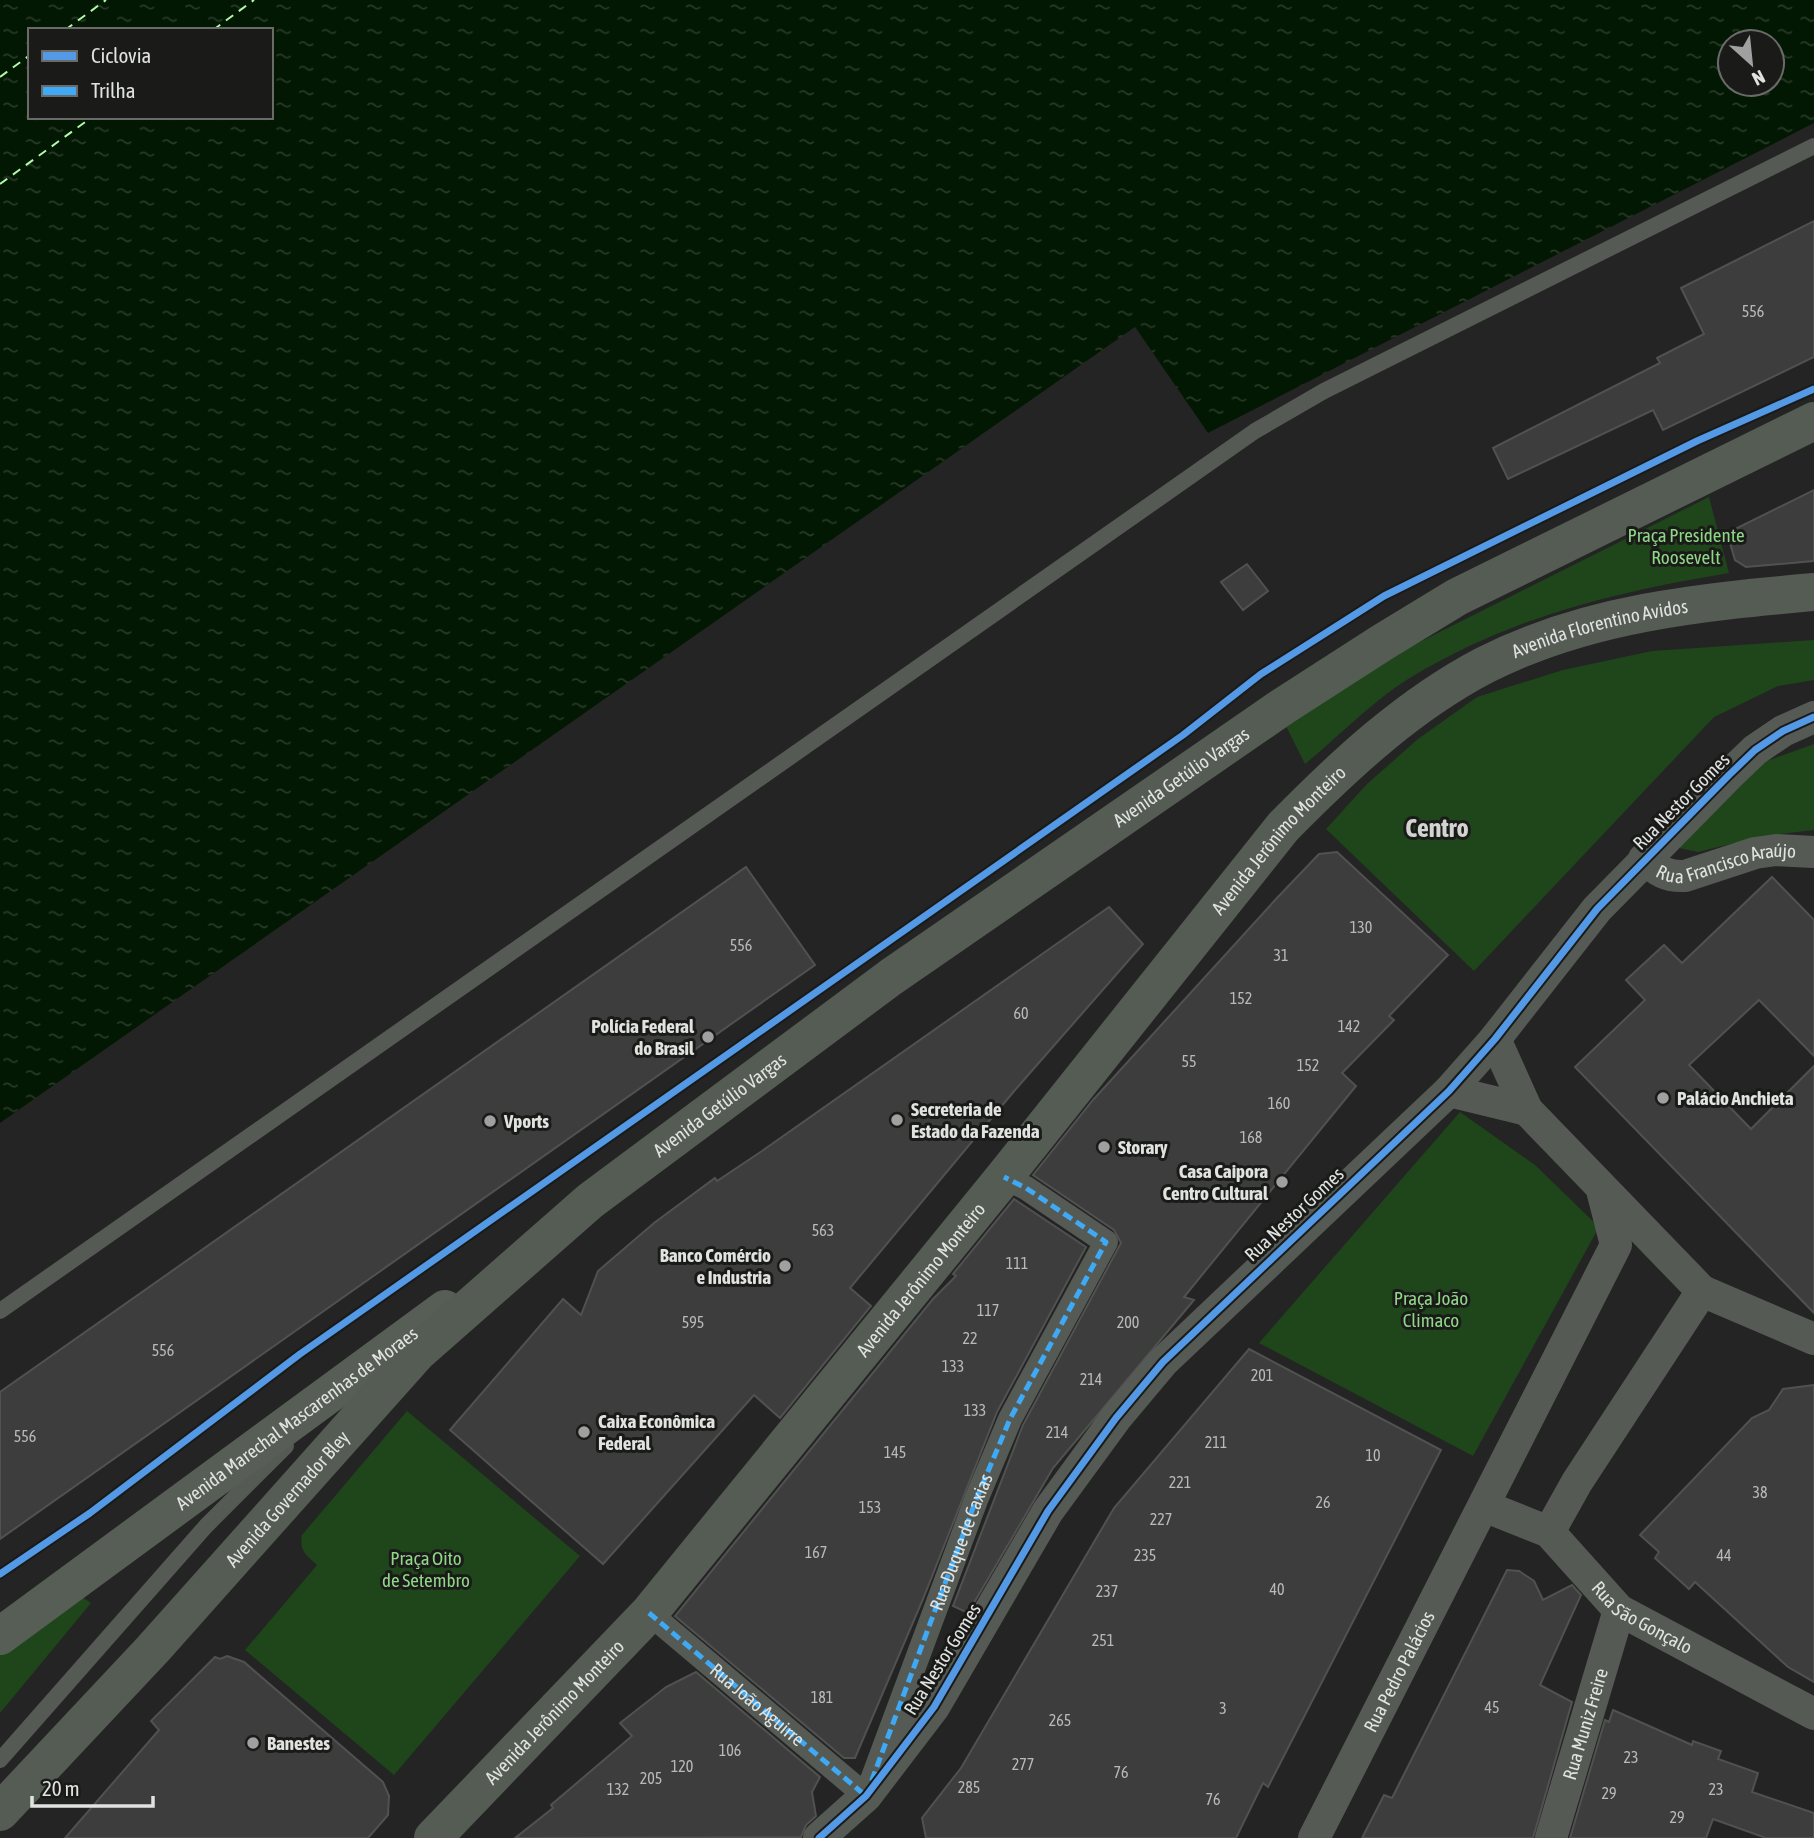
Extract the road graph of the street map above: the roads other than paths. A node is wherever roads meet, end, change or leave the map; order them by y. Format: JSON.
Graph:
{"nodes":[{"id":1,"x":1814,"y":146,"type":"edge"},
{"id":2,"x":1814,"y":421,"type":"edge"},
{"id":3,"x":1814,"y":592,"type":"edge"},
{"id":4,"x":1814,"y":717,"type":"edge"},
{"id":5,"x":1402,"y":719,"type":"joint"},
{"id":6,"x":1814,"y":852,"type":"edge"},
{"id":7,"x":1644,"y":859,"type":"junction"},
{"id":8,"x":1495,"y":1039,"type":"junction"},
{"id":9,"x":1449,"y":1091,"type":"junction"},
{"id":10,"x":1527,"y":1110,"type":"junction"},
{"id":11,"x":1004,"y":1177,"type":"junction"},
{"id":12,"x":1602,"y":1190,"type":"junction"},
{"id":13,"x":590,"y":1201,"type":"junction"},
{"id":14,"x":1650,"y":1235,"type":"junction"},
{"id":15,"x":1616,"y":1245,"type":"junction"},
{"id":16,"x":1702,"y":1291,"type":"junction"},
{"id":17,"x":0,"y":1311,"type":"edge"},
{"id":18,"x":1814,"y":1339,"type":"edge"},
{"id":19,"x":357,"y":1374,"type":"junction"},
{"id":20,"x":1485,"y":1506,"type":"junction"},
{"id":21,"x":1549,"y":1532,"type":"junction"},
{"id":22,"x":1619,"y":1610,"type":"junction"},
{"id":23,"x":649,"y":1613,"type":"junction"},
{"id":24,"x":0,"y":1636,"type":"edge"},
{"id":25,"x":1814,"y":1714,"type":"edge"},
{"id":26,"x":0,"y":1760,"type":"edge"},
{"id":27,"x":866,"y":1796,"type":"junction"},
{"id":28,"x":0,"y":1812,"type":"edge"},
{"id":29,"x":433,"y":1838,"type":"edge"},
{"id":30,"x":819,"y":1838,"type":"edge"},
{"id":31,"x":1314,"y":1838,"type":"edge"},
{"id":32,"x":1550,"y":1838,"type":"edge"}],
"edges":[{"from":1,"to":17,"type":"lane"},
{"from":2,"to":13,"type":"main road","name":"Avenida Getúlio Vargas"},
{"from":3,"to":5,"type":"main road","name":"Avenida Florentino Avidos"},
{"from":4,"to":7,"type":"street","name":"Rua Nestor Gomes"},
{"from":5,"to":11,"type":"main road","name":"Avenida Jerônimo Monteiro"},
{"from":6,"to":7,"type":"street","name":"Rua Francisco Araújo"},
{"from":7,"to":8,"type":"street","name":"Rua Nestor Gomes"},
{"from":8,"to":9,"type":"street","name":"Rua Nestor Gomes"},
{"from":8,"to":10,"type":"street"},
{"from":9,"to":10,"type":"street"},
{"from":9,"to":27,"type":"street","name":"Rua Nestor Gomes"},
{"from":10,"to":12,"type":"street"},
{"from":11,"to":23,"type":"main road","name":"Avenida Jerônimo Monteiro"},
{"from":11,"to":27,"type":"street","name":"Rua Duque de Caxias"},
{"from":12,"to":14,"type":"street"},
{"from":12,"to":15,"type":"street"},
{"from":13,"to":19,"type":"main road","name":"Avenida Marechal Mascarenhas de Moraes"},
{"from":13,"to":28,"type":"main road","name":"Avenida Governador Bley"},
{"from":14,"to":15,"type":"street"},
{"from":14,"to":16,"type":"street"},
{"from":15,"to":20,"type":"street"},
{"from":16,"to":18,"type":"street"},
{"from":16,"to":21,"type":"street"},
{"from":19,"to":24,"type":"main road","name":"Avenida Marechal Mascarenhas de Moraes"},
{"from":19,"to":26,"type":"lane"},
{"from":20,"to":21,"type":"street","name":"Rua São Gonçalo"},
{"from":20,"to":31,"type":"street","name":"Rua Pedro Palácios"},
{"from":21,"to":22,"type":"street","name":"Rua São Gonçalo"},
{"from":22,"to":25,"type":"street","name":"Rua São Gonçalo"},
{"from":22,"to":32,"type":"street","name":"Rua Muniz Freire"},
{"from":23,"to":27,"type":"street","name":"Rua João Aguirre"},
{"from":23,"to":29,"type":"main road","name":"Avenida Jerônimo Monteiro"},
{"from":27,"to":30,"type":"street","name":"Rua Duque de Caxias"}]}
